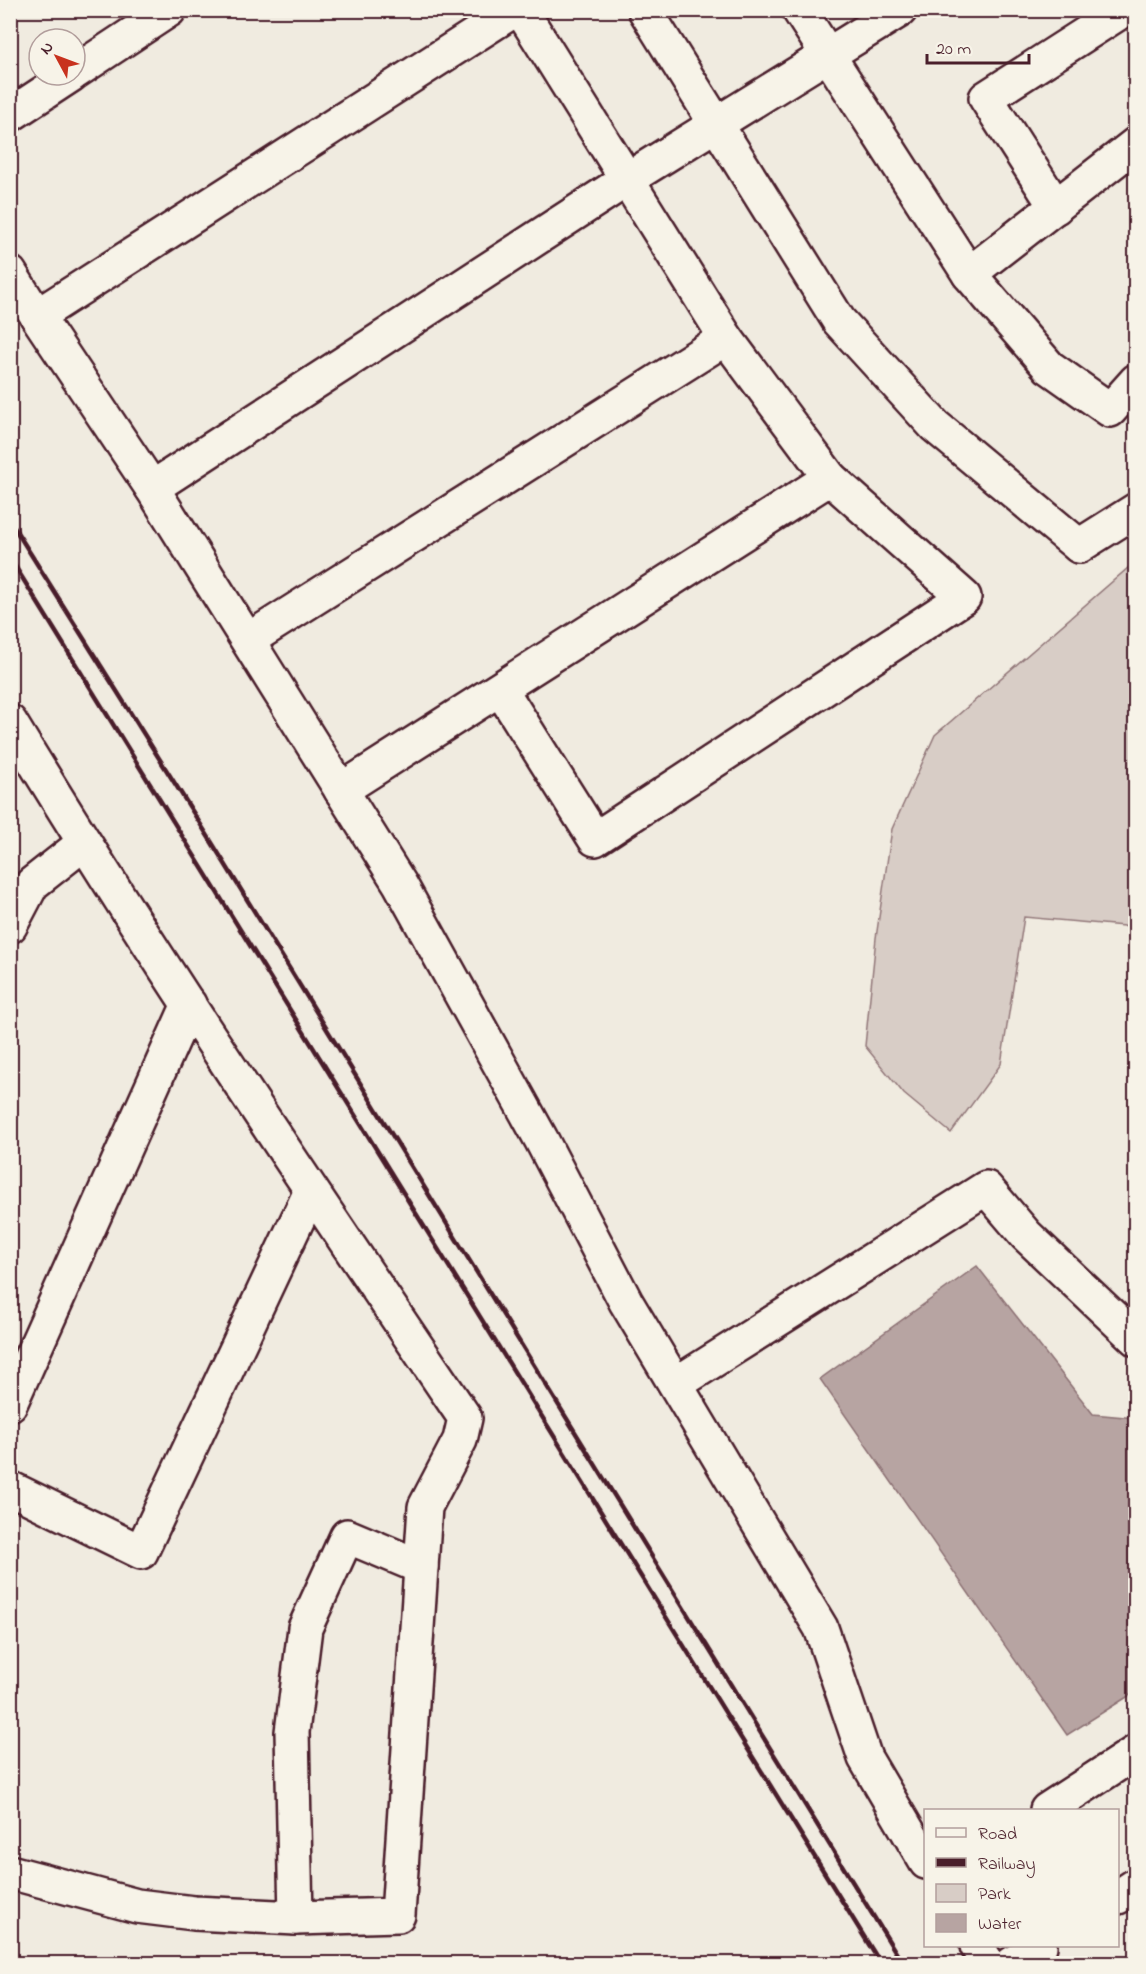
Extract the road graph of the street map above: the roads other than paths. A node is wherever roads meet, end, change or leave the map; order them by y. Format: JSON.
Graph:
{"nodes":[{"id":1,"x":169,"y":10,"type":"edge"},
{"id":2,"x":514,"y":10,"type":"edge"},
{"id":3,"x":521,"y":10,"type":"edge"},
{"id":4,"x":645,"y":10,"type":"edge"},
{"id":5,"x":799,"y":10,"type":"edge"},
{"id":6,"x":900,"y":10,"type":"edge"},
{"id":7,"x":1123,"y":10,"type":"edge"},
{"id":8,"x":828,"y":57,"type":"junction"},
{"id":9,"x":87,"y":64,"type":"edge"},
{"id":10,"x":53,"y":87,"type":"edge"},
{"id":11,"x":10,"y":115,"type":"edge"},
{"id":12,"x":717,"y":124,"type":"junction"},
{"id":13,"x":1130,"y":157,"type":"edge"},
{"id":14,"x":626,"y":180,"type":"junction"},
{"id":15,"x":1056,"y":207,"type":"junction"},
{"id":16,"x":10,"y":273,"type":"edge"},
{"id":17,"x":969,"y":274,"type":"junction"},
{"id":18,"x":37,"y":316,"type":"junction"},
{"id":19,"x":726,"y":338,"type":"junction"},
{"id":20,"x":1136,"y":381,"type":"edge"},
{"id":21,"x":830,"y":478,"type":"junction"},
{"id":22,"x":152,"y":488,"type":"junction"},
{"id":23,"x":1136,"y":510,"type":"edge"},
{"id":24,"x":248,"y":640,"type":"junction"},
{"id":25,"x":501,"y":690,"type":"junction"},
{"id":26,"x":10,"y":722,"type":"edge"},
{"id":27,"x":341,"y":790,"type":"junction"},
{"id":28,"x":84,"y":843,"type":"junction"},
{"id":29,"x":10,"y":926,"type":"edge"},
{"id":30,"x":189,"y":1004,"type":"junction"},
{"id":31,"x":311,"y":1191,"type":"junction"},
{"id":32,"x":1136,"y":1339,"type":"edge"},
{"id":33,"x":676,"y":1384,"type":"junction"},
{"id":34,"x":10,"y":1404,"type":"edge"},
{"id":35,"x":10,"y":1488,"type":"edge"},
{"id":36,"x":421,"y":1567,"type":"junction"},
{"id":37,"x":1136,"y":1752,"type":"edge"},
{"id":38,"x":1049,"y":1809,"type":"edge"},
{"id":39,"x":924,"y":1859,"type":"edge"},
{"id":40,"x":10,"y":1872,"type":"edge"},
{"id":41,"x":1136,"y":1885,"type":"edge"},
{"id":42,"x":1119,"y":1896,"type":"edge"},
{"id":43,"x":296,"y":1918,"type":"junction"},
{"id":44,"x":978,"y":1947,"type":"edge"},
{"id":45,"x":1038,"y":1947,"type":"edge"},
{"id":46,"x":988,"y":1964,"type":"edge"},
{"id":47,"x":1012,"y":1964,"type":"edge"}],
"edges":[{"from":1,"to":9,"type":"street"},
{"from":2,"to":18,"type":"street"},
{"from":3,"to":14,"type":"street"},
{"from":4,"to":12,"type":"street"},
{"from":5,"to":8,"type":"street"},
{"from":6,"to":8,"type":"street"},
{"from":7,"to":15,"type":"street"},
{"from":8,"to":12,"type":"street"},
{"from":8,"to":17,"type":"street"},
{"from":10,"to":11,"type":"street"},
{"from":12,"to":14,"type":"street"},
{"from":12,"to":23,"type":"street"},
{"from":13,"to":15,"type":"street"},
{"from":14,"to":19,"type":"street"},
{"from":14,"to":22,"type":"street"},
{"from":15,"to":17,"type":"street"},
{"from":16,"to":18,"type":"street"},
{"from":17,"to":20,"type":"street"},
{"from":18,"to":22,"type":"street"},
{"from":19,"to":21,"type":"street"},
{"from":19,"to":24,"type":"street"},
{"from":21,"to":25,"type":"street"},
{"from":21,"to":25,"type":"street"},
{"from":22,"to":24,"type":"street"},
{"from":24,"to":27,"type":"street"},
{"from":25,"to":27,"type":"street"},
{"from":26,"to":28,"type":"street"},
{"from":27,"to":33,"type":"street"},
{"from":28,"to":29,"type":"street"},
{"from":28,"to":30,"type":"street"},
{"from":30,"to":31,"type":"street"},
{"from":30,"to":34,"type":"street"},
{"from":31,"to":35,"type":"street"},
{"from":31,"to":36,"type":"street"},
{"from":32,"to":33,"type":"street"},
{"from":33,"to":39,"type":"street"},
{"from":36,"to":43,"type":"street"},
{"from":36,"to":43,"type":"street"},
{"from":37,"to":38,"type":"street"},
{"from":40,"to":43,"type":"street"},
{"from":41,"to":42,"type":"street"},
{"from":44,"to":46,"type":"street"},
{"from":45,"to":47,"type":"street"}]}
